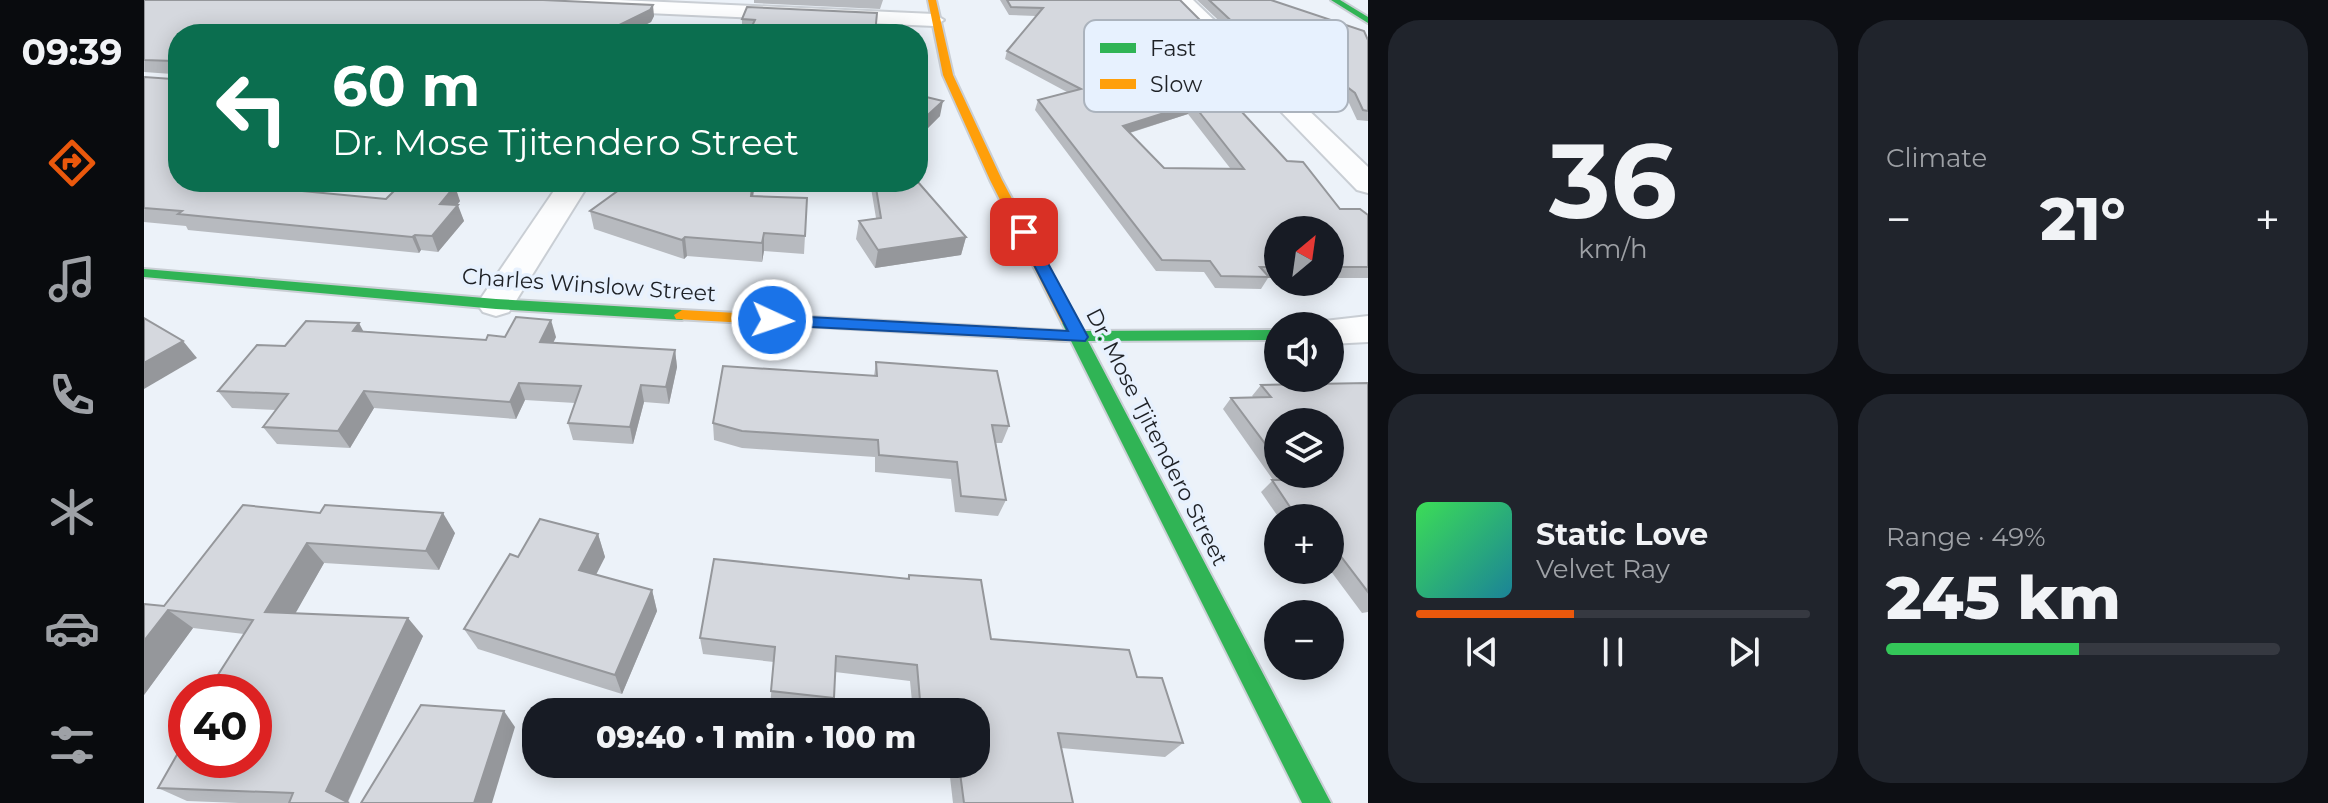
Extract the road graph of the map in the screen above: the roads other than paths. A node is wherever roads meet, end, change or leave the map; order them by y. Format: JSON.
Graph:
{"nodes":[{"id":1,"x":494,"y":0,"type":"edge"},
{"id":2,"x":932,"y":0,"type":"edge"},
{"id":3,"x":1182,"y":0,"type":"edge"},
{"id":4,"x":1335,"y":0,"type":"edge"},
{"id":5,"x":690,"y":4,"type":"edge"},
{"id":6,"x":934,"y":20,"type":"junction"},
{"id":7,"x":1202,"y":20,"type":"edge"},
{"id":8,"x":1368,"y":21,"type":"edge"},
{"id":9,"x":677,"y":24,"type":"edge"},
{"id":10,"x":1295,"y":112,"type":"edge"},
{"id":11,"x":1368,"y":184,"type":"edge"},
{"id":12,"x":569,"y":192,"type":"edge"},
{"id":13,"x":144,"y":273,"type":"edge"},
{"id":14,"x":496,"y":304,"type":"junction"},
{"id":15,"x":1368,"y":329,"type":"edge"},
{"id":16,"x":1344,"y":330,"type":"edge"},
{"id":17,"x":1264,"y":335,"type":"edge"},
{"id":18,"x":1079,"y":337,"type":"junction"},
{"id":19,"x":1317,"y":803,"type":"edge"}],
"edges":[{"from":1,"to":5,"type":"street"},
{"from":2,"to":6,"type":"street","name":"Dr. Mose Tjitendero Street"},
{"from":3,"to":7,"type":"street"},
{"from":4,"to":8,"type":"street"},
{"from":5,"to":6,"type":"street"},
{"from":5,"to":9,"type":"street"},
{"from":6,"to":18,"type":"street","name":"Dr. Mose Tjitendero Street"},
{"from":10,"to":11,"type":"street"},
{"from":12,"to":14,"type":"street"},
{"from":13,"to":14,"type":"street","name":"Charles Winslow Street"},
{"from":14,"to":18,"type":"street","name":"Charles Winslow Street"},
{"from":15,"to":16,"type":"street"},
{"from":17,"to":18,"type":"street","name":"Charles Winslow Street"},
{"from":18,"to":19,"type":"street","name":"Dr. Mose Tjitendero Street"}]}
